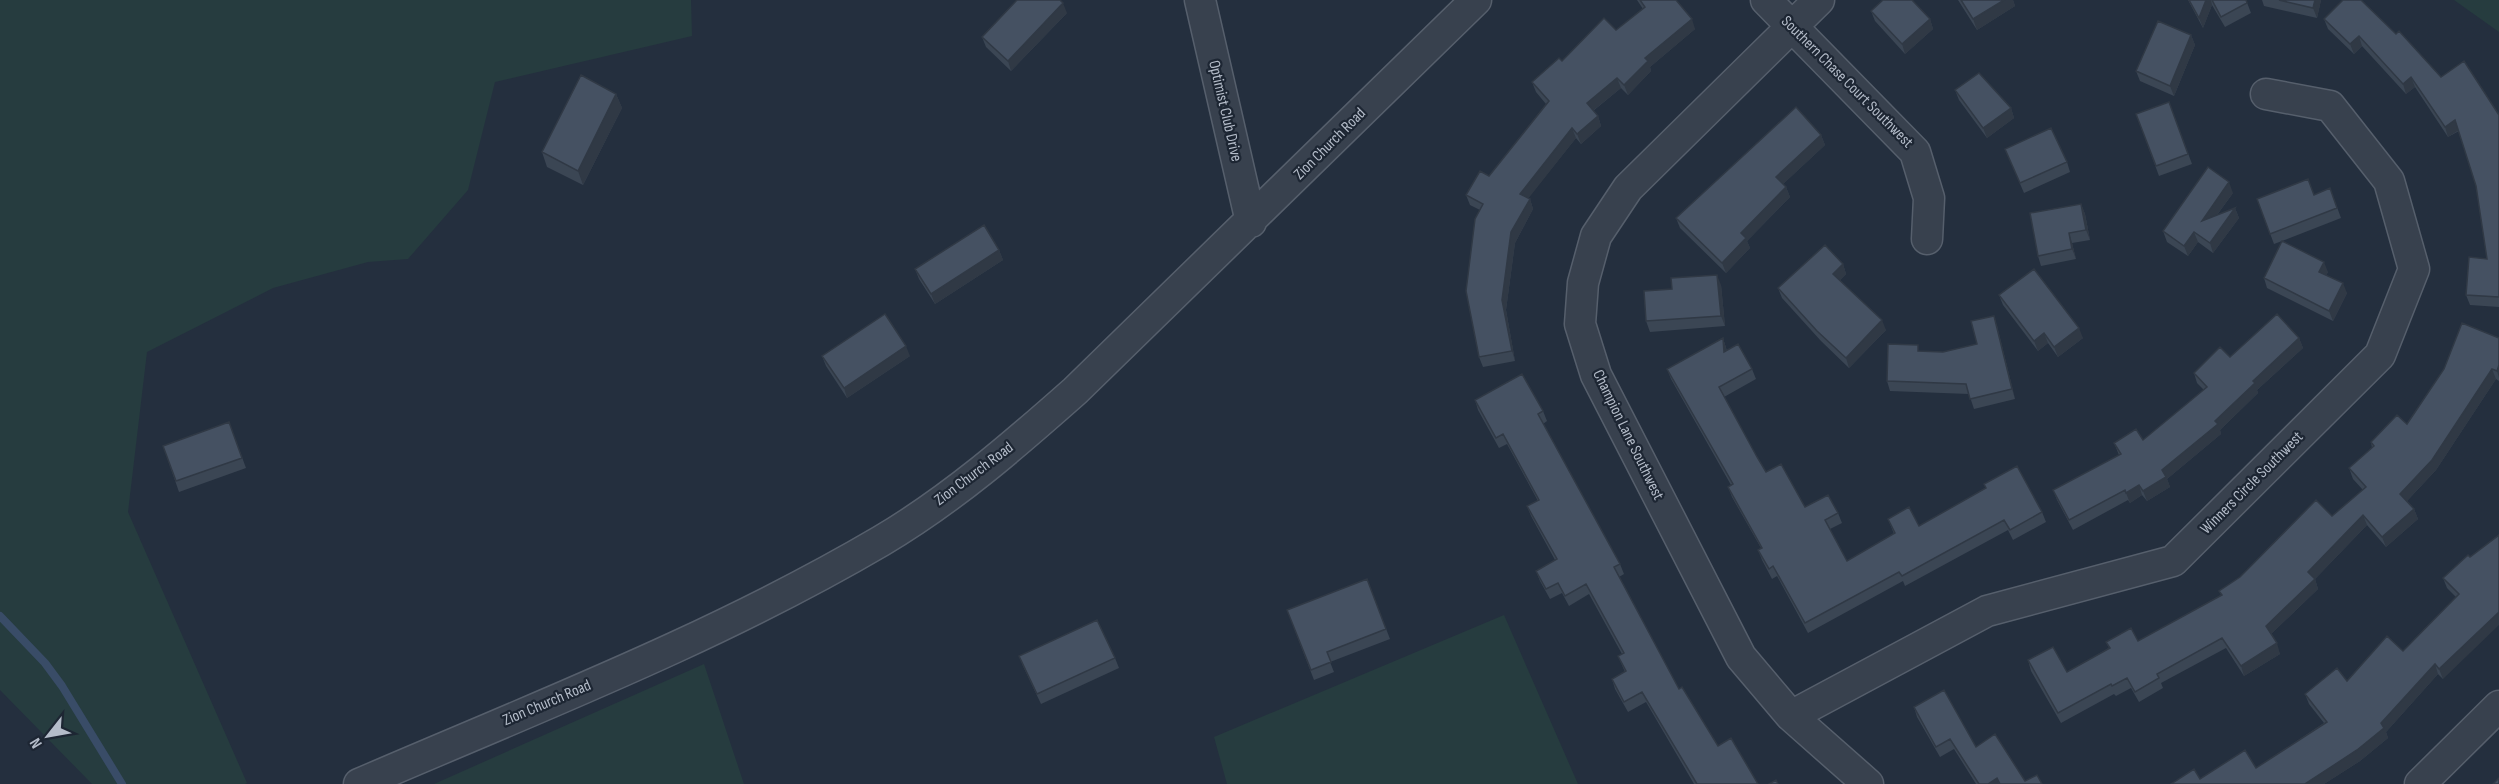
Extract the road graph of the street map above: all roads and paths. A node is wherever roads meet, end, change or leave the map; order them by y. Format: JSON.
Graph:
{"nodes":[{"id":1,"x":1200,"y":0,"type":"edge"},
{"id":2,"x":1476,"y":0,"type":"edge"},
{"id":3,"x":1766,"y":0,"type":"edge"},
{"id":4,"x":1819,"y":0,"type":"edge"},
{"id":5,"x":1792,"y":27,"type":"junction"},
{"id":6,"x":2266,"y":94,"type":"dead end"},
{"id":7,"x":1251,"y":222,"type":"junction"},
{"id":8,"x":1927,"y":239,"type":"dead end"},
{"id":9,"x":2499,"y":706,"type":"edge"},
{"id":10,"x":1791,"y":716,"type":"junction"},
{"id":11,"x":359,"y":784,"type":"edge"},
{"id":12,"x":1868,"y":784,"type":"edge"},
{"id":13,"x":2420,"y":784,"type":"edge"}],
"edges":[{"from":1,"to":7,"type":"street","name":"Optimist Club Drive"},
{"from":2,"to":7,"type":"street","name":"Zion Church Road"},
{"from":3,"to":5,"type":"street","name":"Southern Chase Court Southwest"},
{"from":4,"to":5,"type":"street","name":"Champion Lane Southwest"},
{"from":5,"to":8,"type":"street","name":"Southern Chase Court Southwest"},
{"from":5,"to":10,"type":"street","name":"Champion Lane Southwest"},
{"from":6,"to":10,"type":"street","name":"Winners Circle Southwest"},
{"from":7,"to":11,"type":"street","name":"Zion Church Road"},
{"from":9,"to":13,"type":"street"},
{"from":10,"to":12,"type":"street","name":"Champion Lane Southwest"}]}
